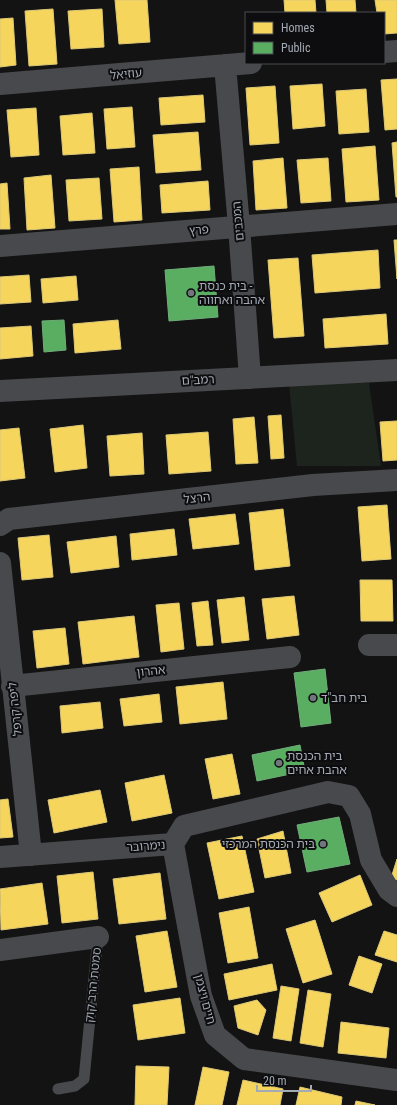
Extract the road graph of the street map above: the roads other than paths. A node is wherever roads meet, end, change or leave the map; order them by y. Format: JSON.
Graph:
{"nodes":[{"id":1,"x":397,"y":51,"type":"edge"},
{"id":2,"x":385,"y":52,"type":"edge"},
{"id":3,"x":245,"y":64,"type":"edge"},
{"id":4,"x":225,"y":65,"type":"junction"},
{"id":5,"x":0,"y":84,"type":"edge"},
{"id":6,"x":397,"y":214,"type":"edge"},
{"id":7,"x":239,"y":226,"type":"junction"},
{"id":8,"x":0,"y":246,"type":"edge"},
{"id":9,"x":397,"y":370,"type":"edge"},
{"id":10,"x":250,"y":378,"type":"junction"},
{"id":11,"x":0,"y":391,"type":"edge"},
{"id":12,"x":397,"y":480,"type":"edge"},
{"id":13,"x":0,"y":525,"type":"edge"},
{"id":14,"x":0,"y":563,"type":"edge"},
{"id":15,"x":369,"y":645,"type":"dead end"},
{"id":16,"x":397,"y":645,"type":"edge"},
{"id":17,"x":290,"y":657,"type":"dead end"},
{"id":18,"x":12,"y":686,"type":"junction"},
{"id":19,"x":173,"y":844,"type":"junction"},
{"id":20,"x":31,"y":855,"type":"junction"},
{"id":21,"x":0,"y":857,"type":"edge"},
{"id":22,"x":397,"y":896,"type":"edge"},
{"id":23,"x":98,"y":937,"type":"joint"},
{"id":24,"x":0,"y":950,"type":"edge"},
{"id":25,"x":397,"y":1080,"type":"edge"},
{"id":26,"x":58,"y":1089,"type":"dead end"}],
"edges":[{"from":1,"to":2,"type":"street"},
{"from":3,"to":4,"type":"street","name":"עוזיאל"},
{"from":4,"to":5,"type":"street","name":"עוזיאל"},
{"from":4,"to":7,"type":"street","name":"המכבים"},
{"from":6,"to":7,"type":"street","name":"פרץ"},
{"from":7,"to":8,"type":"street","name":"פרץ"},
{"from":7,"to":10,"type":"street","name":"המכבים"},
{"from":9,"to":10,"type":"street","name":"רמב\"ם"},
{"from":10,"to":11,"type":"street","name":"רמב\"ם"},
{"from":12,"to":13,"type":"street","name":"הרצל"},
{"from":14,"to":18,"type":"street","name":"ליפה קרפל"},
{"from":15,"to":16,"type":"street"},
{"from":17,"to":18,"type":"street","name":"אהרון"},
{"from":18,"to":20,"type":"street","name":"ליפה קרפל"},
{"from":19,"to":20,"type":"street","name":"נימרובר"},
{"from":19,"to":22,"type":"street","name":"נימרובר"},
{"from":19,"to":25,"type":"street","name":"חיים ויצמן"},
{"from":20,"to":21,"type":"street","name":"נימרובר"},
{"from":23,"to":24,"type":"street","name":"סמטת הרב קוק"},
{"from":23,"to":26,"type":"lane","name":"סמטת הרב קוק"}]}
